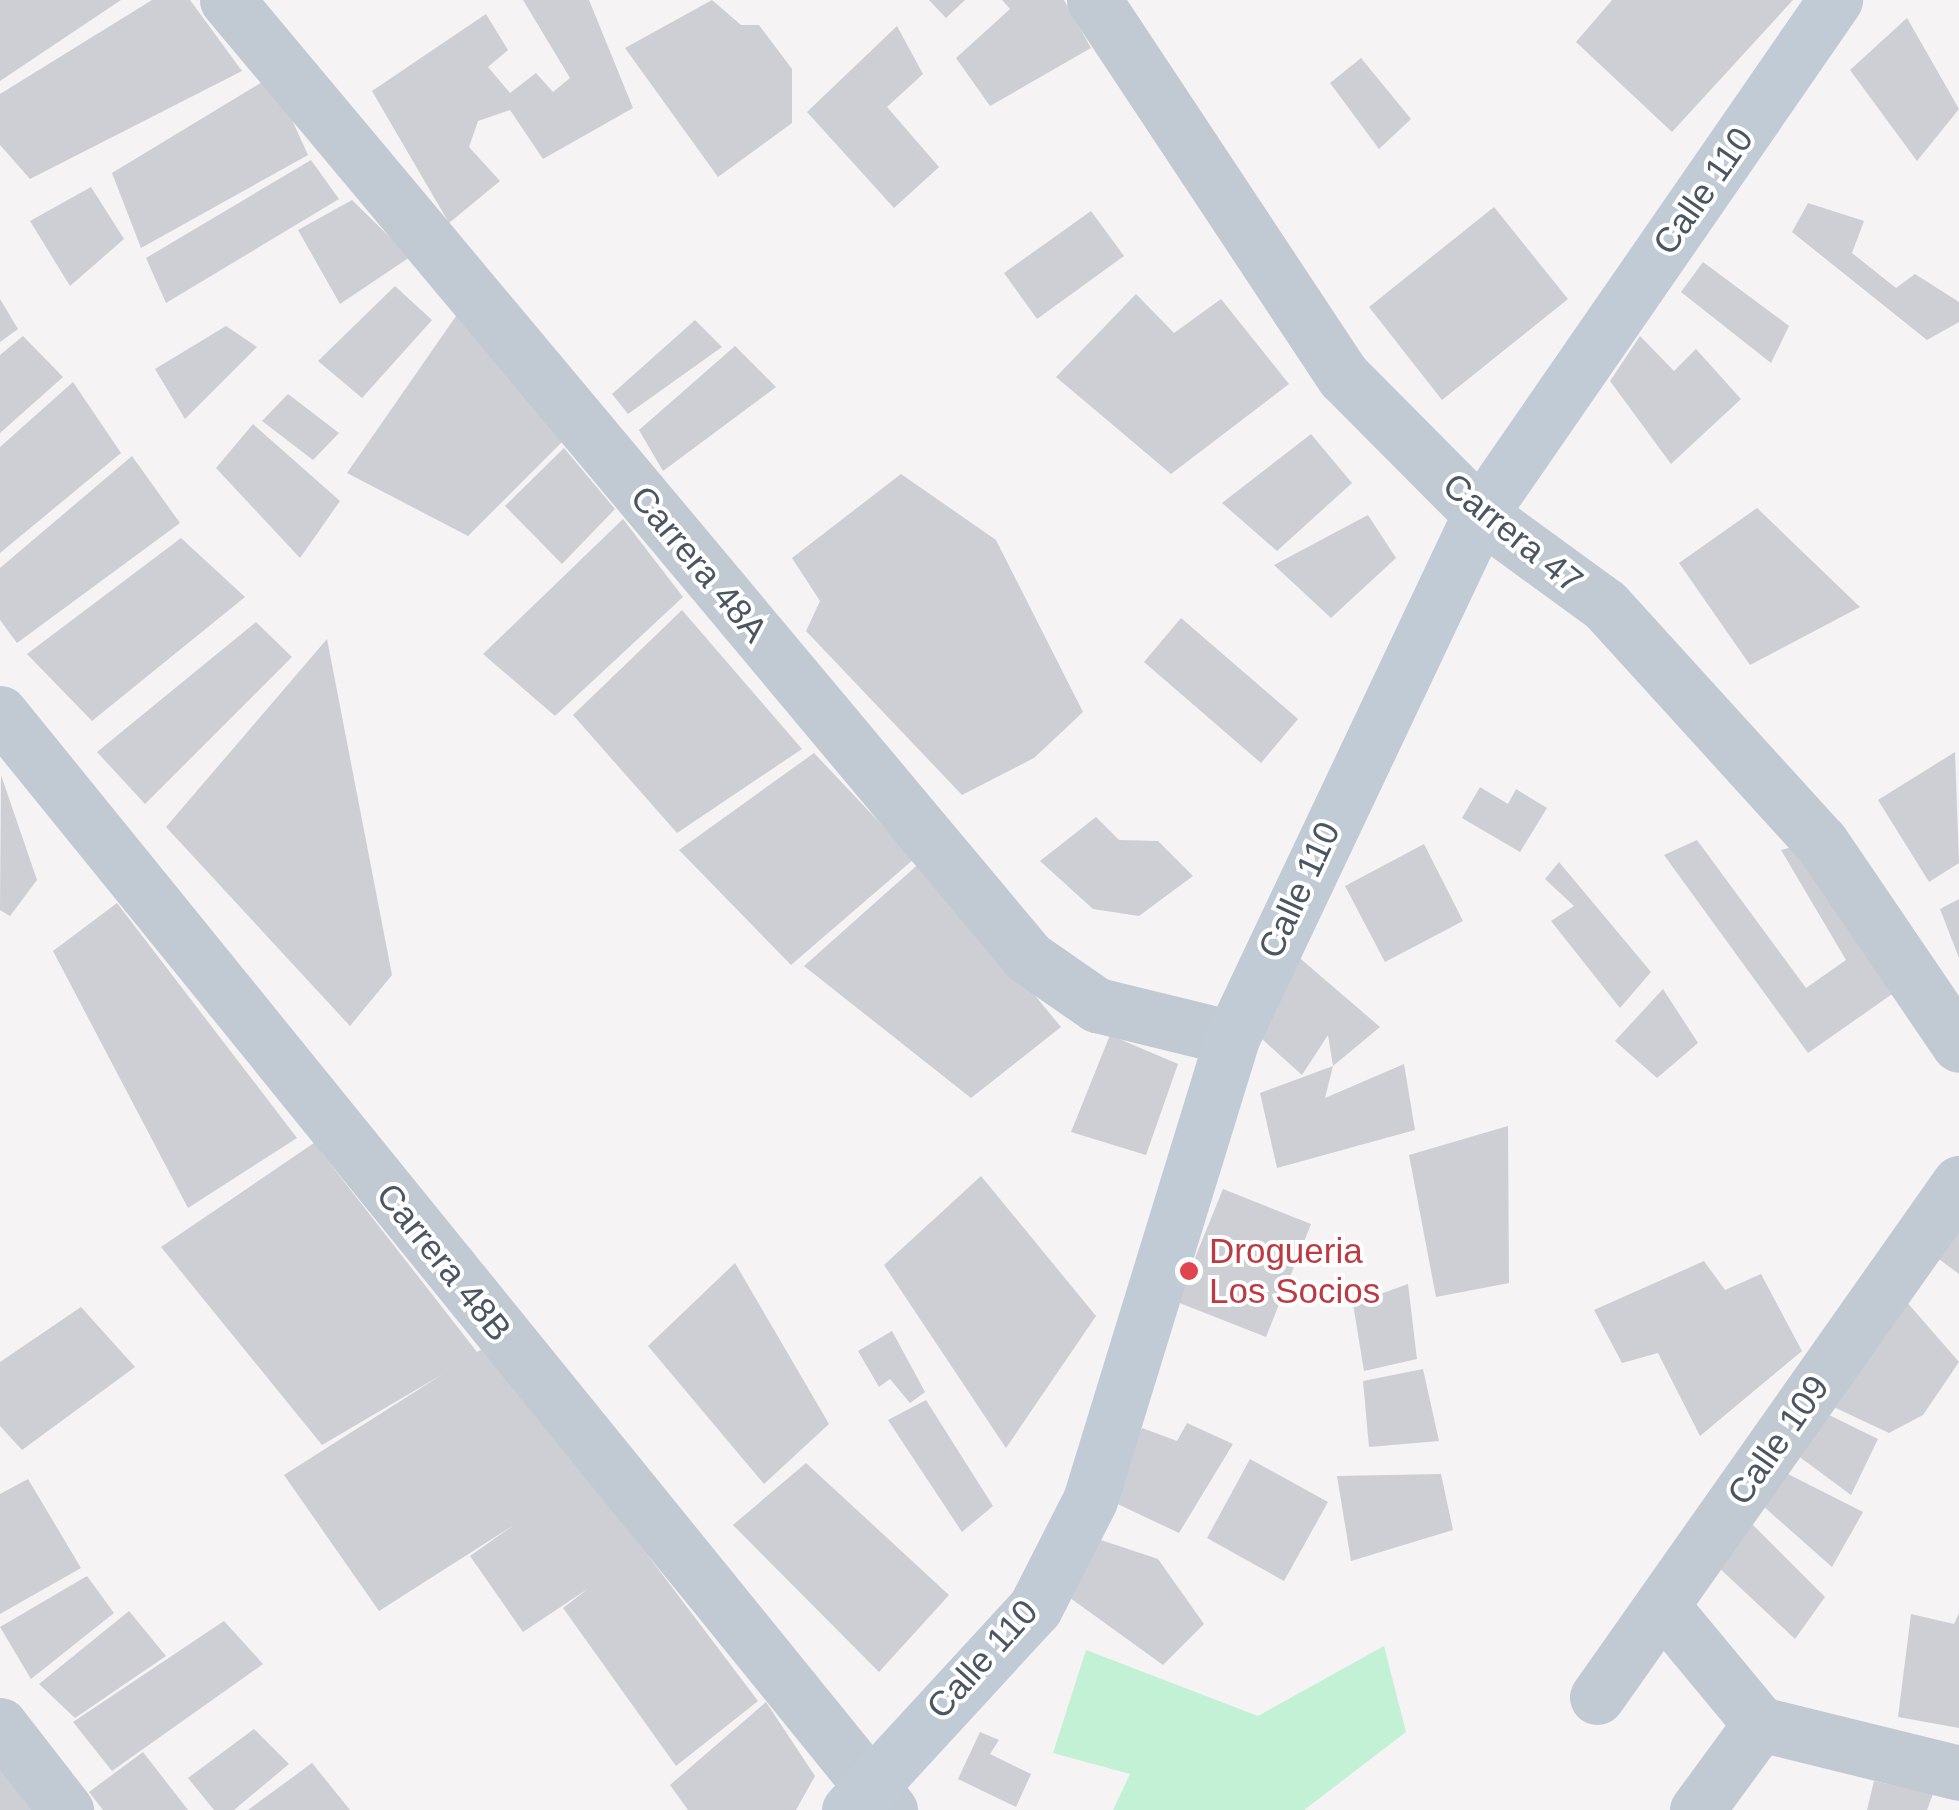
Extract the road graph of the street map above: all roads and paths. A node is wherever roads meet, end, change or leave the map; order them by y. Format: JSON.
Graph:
{"nodes":[{"id":1,"x":227,"y":0,"type":"edge"},
{"id":2,"x":1094,"y":0,"type":"edge"},
{"id":3,"x":1835,"y":0,"type":"edge"},
{"id":4,"x":1480,"y":514,"type":"junction"},
{"id":5,"x":0,"y":713,"type":"edge"},
{"id":6,"x":1232,"y":1038,"type":"junction"},
{"id":7,"x":1959,"y":1045,"type":"edge"},
{"id":8,"x":1959,"y":1183,"type":"edge"},
{"id":9,"x":1662,"y":1606,"type":"junction"},
{"id":10,"x":1598,"y":1697,"type":"dead end"},
{"id":11,"x":1760,"y":1724,"type":"junction"},
{"id":12,"x":0,"y":1725,"type":"edge"},
{"id":13,"x":1959,"y":1773,"type":"edge"},
{"id":14,"x":868,"y":1801,"type":"edge"},
{"id":15,"x":66,"y":1810,"type":"edge"},
{"id":16,"x":1697,"y":1810,"type":"edge"}],
"edges":[{"from":1,"to":6,"type":"street","name":"Carrera 48A"},
{"from":2,"to":4,"type":"street","name":"Carrera 47"},
{"from":3,"to":4,"type":"street","name":"Calle 110"},
{"from":4,"to":6,"type":"street","name":"Calle 110"},
{"from":4,"to":7,"type":"street","name":"Carrera 47"},
{"from":5,"to":14,"type":"street","name":"Carrera 48B"},
{"from":6,"to":14,"type":"street","name":"Calle 110"},
{"from":8,"to":9,"type":"street","name":"Calle 109"},
{"from":9,"to":10,"type":"street","name":"Calle 109"},
{"from":9,"to":11,"type":"street"},
{"from":11,"to":13,"type":"street"},
{"from":11,"to":16,"type":"street"},
{"from":12,"to":15,"type":"street"}]}
